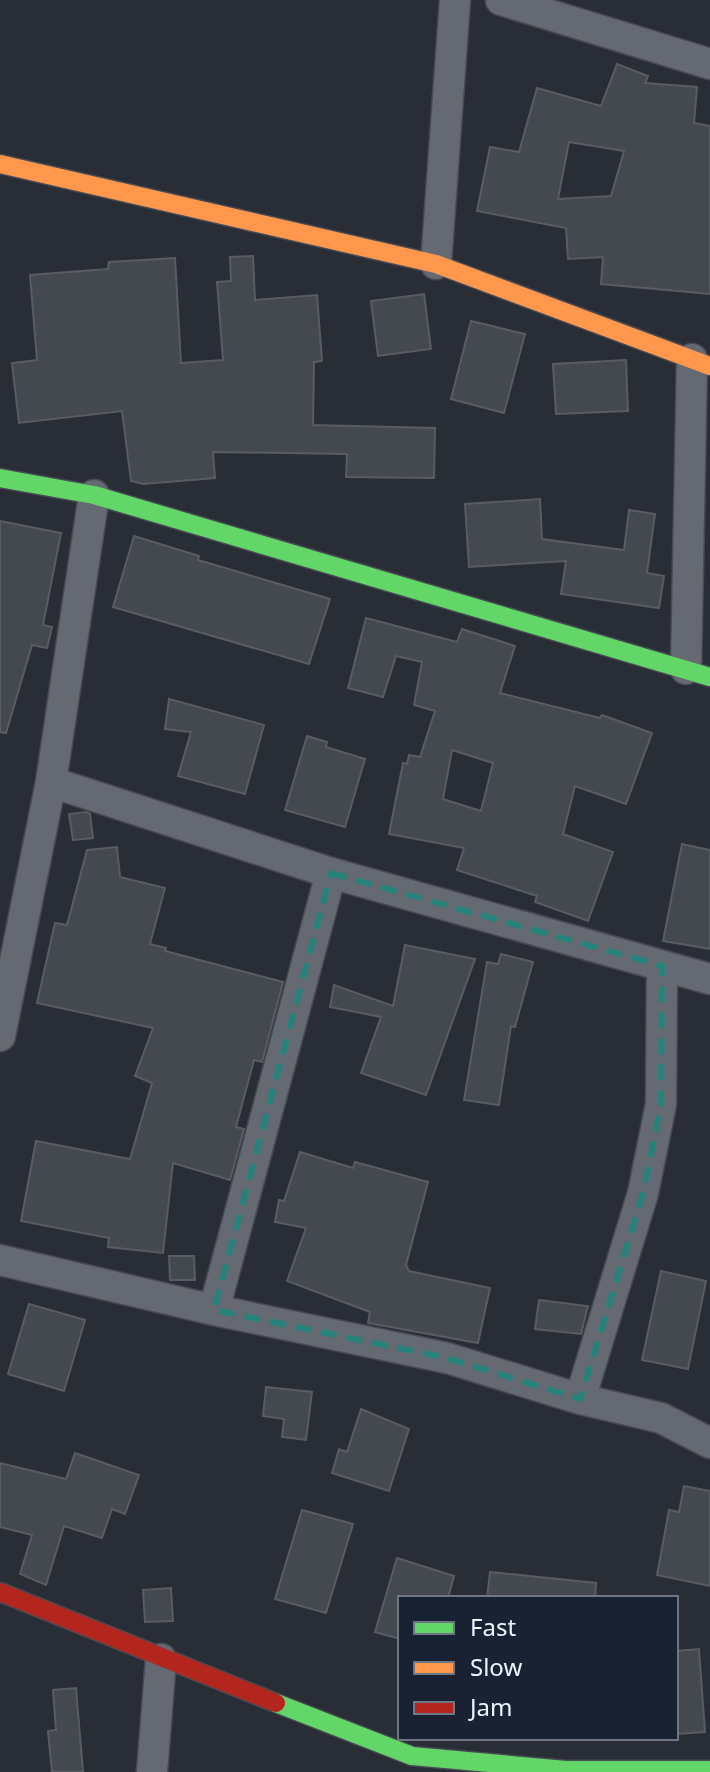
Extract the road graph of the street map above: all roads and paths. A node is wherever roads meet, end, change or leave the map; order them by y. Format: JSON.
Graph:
{"nodes":[{"id":1,"x":455,"y":0,"type":"edge"},
{"id":2,"x":501,"y":0,"type":"edge"},
{"id":3,"x":710,"y":64,"type":"edge"},
{"id":4,"x":0,"y":164,"type":"edge"},
{"id":5,"x":436,"y":264,"type":"junction"},
{"id":6,"x":701,"y":362,"type":"edge"},
{"id":7,"x":0,"y":478,"type":"edge"},
{"id":8,"x":94,"y":495,"type":"junction"},
{"id":9,"x":698,"y":673,"type":"edge"},
{"id":10,"x":51,"y":782,"type":"junction"},
{"id":11,"x":331,"y":873,"type":"junction"},
{"id":12,"x":662,"y":966,"type":"junction"},
{"id":13,"x":710,"y":979,"type":"edge"},
{"id":14,"x":0,"y":1036,"type":"edge"},
{"id":15,"x":0,"y":1260,"type":"edge"},
{"id":16,"x":214,"y":1310,"type":"junction"},
{"id":17,"x":580,"y":1399,"type":"junction"},
{"id":18,"x":710,"y":1443,"type":"edge"},
{"id":19,"x":0,"y":1592,"type":"edge"},
{"id":20,"x":161,"y":1659,"type":"junction"},
{"id":21,"x":413,"y":1764,"type":"edge"},
{"id":22,"x":710,"y":1770,"type":"edge"},
{"id":23,"x":152,"y":1772,"type":"edge"}],
"edges":[{"from":1,"to":5,"type":"street"},
{"from":2,"to":3,"type":"street"},
{"from":4,"to":5,"type":"street"},
{"from":5,"to":6,"type":"street"},
{"from":6,"to":9,"type":"street"},
{"from":7,"to":8,"type":"street"},
{"from":8,"to":9,"type":"street"},
{"from":8,"to":10,"type":"street"},
{"from":10,"to":11,"type":"street"},
{"from":10,"to":14,"type":"street"},
{"from":11,"to":12,"type":"street"},
{"from":11,"to":16,"type":"street"},
{"from":12,"to":13,"type":"street"},
{"from":12,"to":17,"type":"street"},
{"from":15,"to":16,"type":"street"},
{"from":16,"to":17,"type":"street"},
{"from":17,"to":18,"type":"street"},
{"from":19,"to":20,"type":"street"},
{"from":20,"to":21,"type":"street"},
{"from":20,"to":23,"type":"street"},
{"from":21,"to":22,"type":"street"}]}
